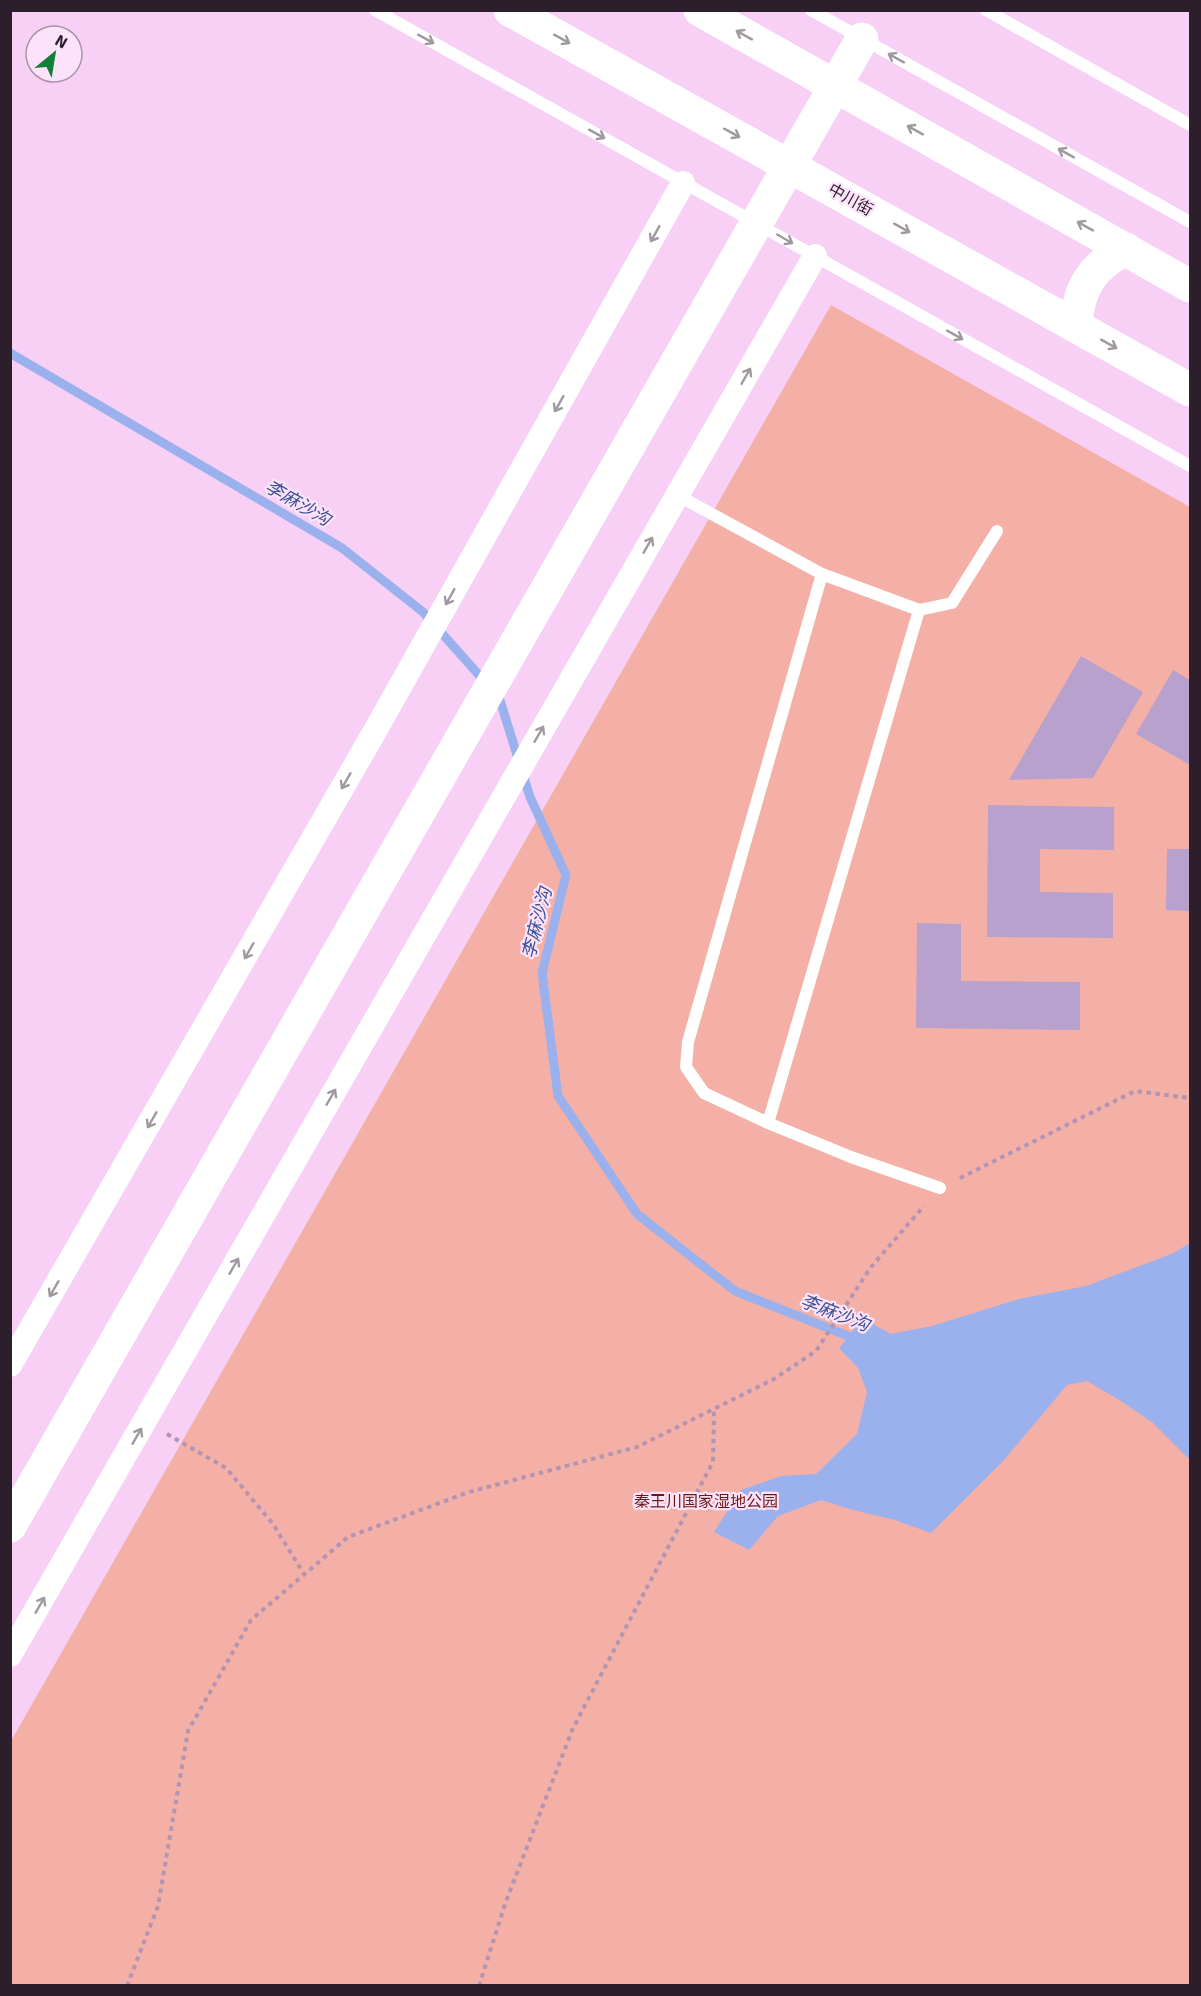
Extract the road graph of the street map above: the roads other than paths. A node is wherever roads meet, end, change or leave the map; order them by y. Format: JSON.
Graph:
{"nodes":[{"id":1,"x":375,"y":10,"type":"edge"},
{"id":2,"x":510,"y":10,"type":"edge"},
{"id":3,"x":700,"y":10,"type":"edge"},
{"id":4,"x":811,"y":10,"type":"edge"},
{"id":5,"x":986,"y":10,"type":"edge"},
{"id":6,"x":862,"y":39,"type":"junction"},
{"id":7,"x":837,"y":87,"type":"junction"},
{"id":8,"x":1191,"y":125,"type":"edge"},
{"id":9,"x":791,"y":166,"type":"junction"},
{"id":10,"x":683,"y":183,"type":"junction"},
{"id":11,"x":1191,"y":222,"type":"edge"},
{"id":12,"x":758,"y":224,"type":"junction"},
{"id":13,"x":1126,"y":249,"type":"junction"},
{"id":14,"x":815,"y":256,"type":"junction"},
{"id":15,"x":1191,"y":286,"type":"edge"},
{"id":16,"x":1076,"y":326,"type":"junction"},
{"id":17,"x":1191,"y":390,"type":"edge"},
{"id":18,"x":1191,"y":466,"type":"edge"},
{"id":19,"x":677,"y":495,"type":"junction"},
{"id":20,"x":997,"y":531,"type":"dead end"},
{"id":21,"x":822,"y":574,"type":"junction"},
{"id":22,"x":919,"y":610,"type":"junction"},
{"id":23,"x":768,"y":1123,"type":"junction"},
{"id":24,"x":940,"y":1188,"type":"road end"},
{"id":25,"x":10,"y":1365,"type":"edge"},
{"id":26,"x":10,"y":1526,"type":"edge"},
{"id":27,"x":10,"y":1655,"type":"edge"}],
"edges":[{"from":1,"to":10,"type":"lane","one_way":true},
{"from":2,"to":9,"type":"street","name":"中川街","one_way":true},
{"from":7,"to":3,"type":"street","one_way":true},
{"from":4,"to":6,"type":"lane"},
{"from":5,"to":8,"type":"lane"},
{"from":6,"to":7,"type":"street"},
{"from":11,"to":6,"type":"lane","one_way":true},
{"from":7,"to":9,"type":"street"},
{"from":13,"to":7,"type":"street","one_way":true},
{"from":9,"to":12,"type":"street"},
{"from":9,"to":16,"type":"street","name":"中川街","one_way":true},
{"from":10,"to":12,"type":"lane"},
{"from":10,"to":25,"type":"street","one_way":true},
{"from":12,"to":14,"type":"lane","one_way":true},
{"from":12,"to":26,"type":"street"},
{"from":13,"to":15,"type":"street"},
{"from":13,"to":16,"type":"street"},
{"from":14,"to":18,"type":"lane","one_way":true},
{"from":19,"to":14,"type":"street","one_way":true},
{"from":16,"to":17,"type":"street","name":"中川街","one_way":true},
{"from":19,"to":21,"type":"lane"},
{"from":27,"to":19,"type":"street","one_way":true},
{"from":20,"to":22,"type":"lane"},
{"from":21,"to":22,"type":"lane"},
{"from":21,"to":23,"type":"lane"},
{"from":22,"to":23,"type":"lane"},
{"from":23,"to":24,"type":"lane"}]}
